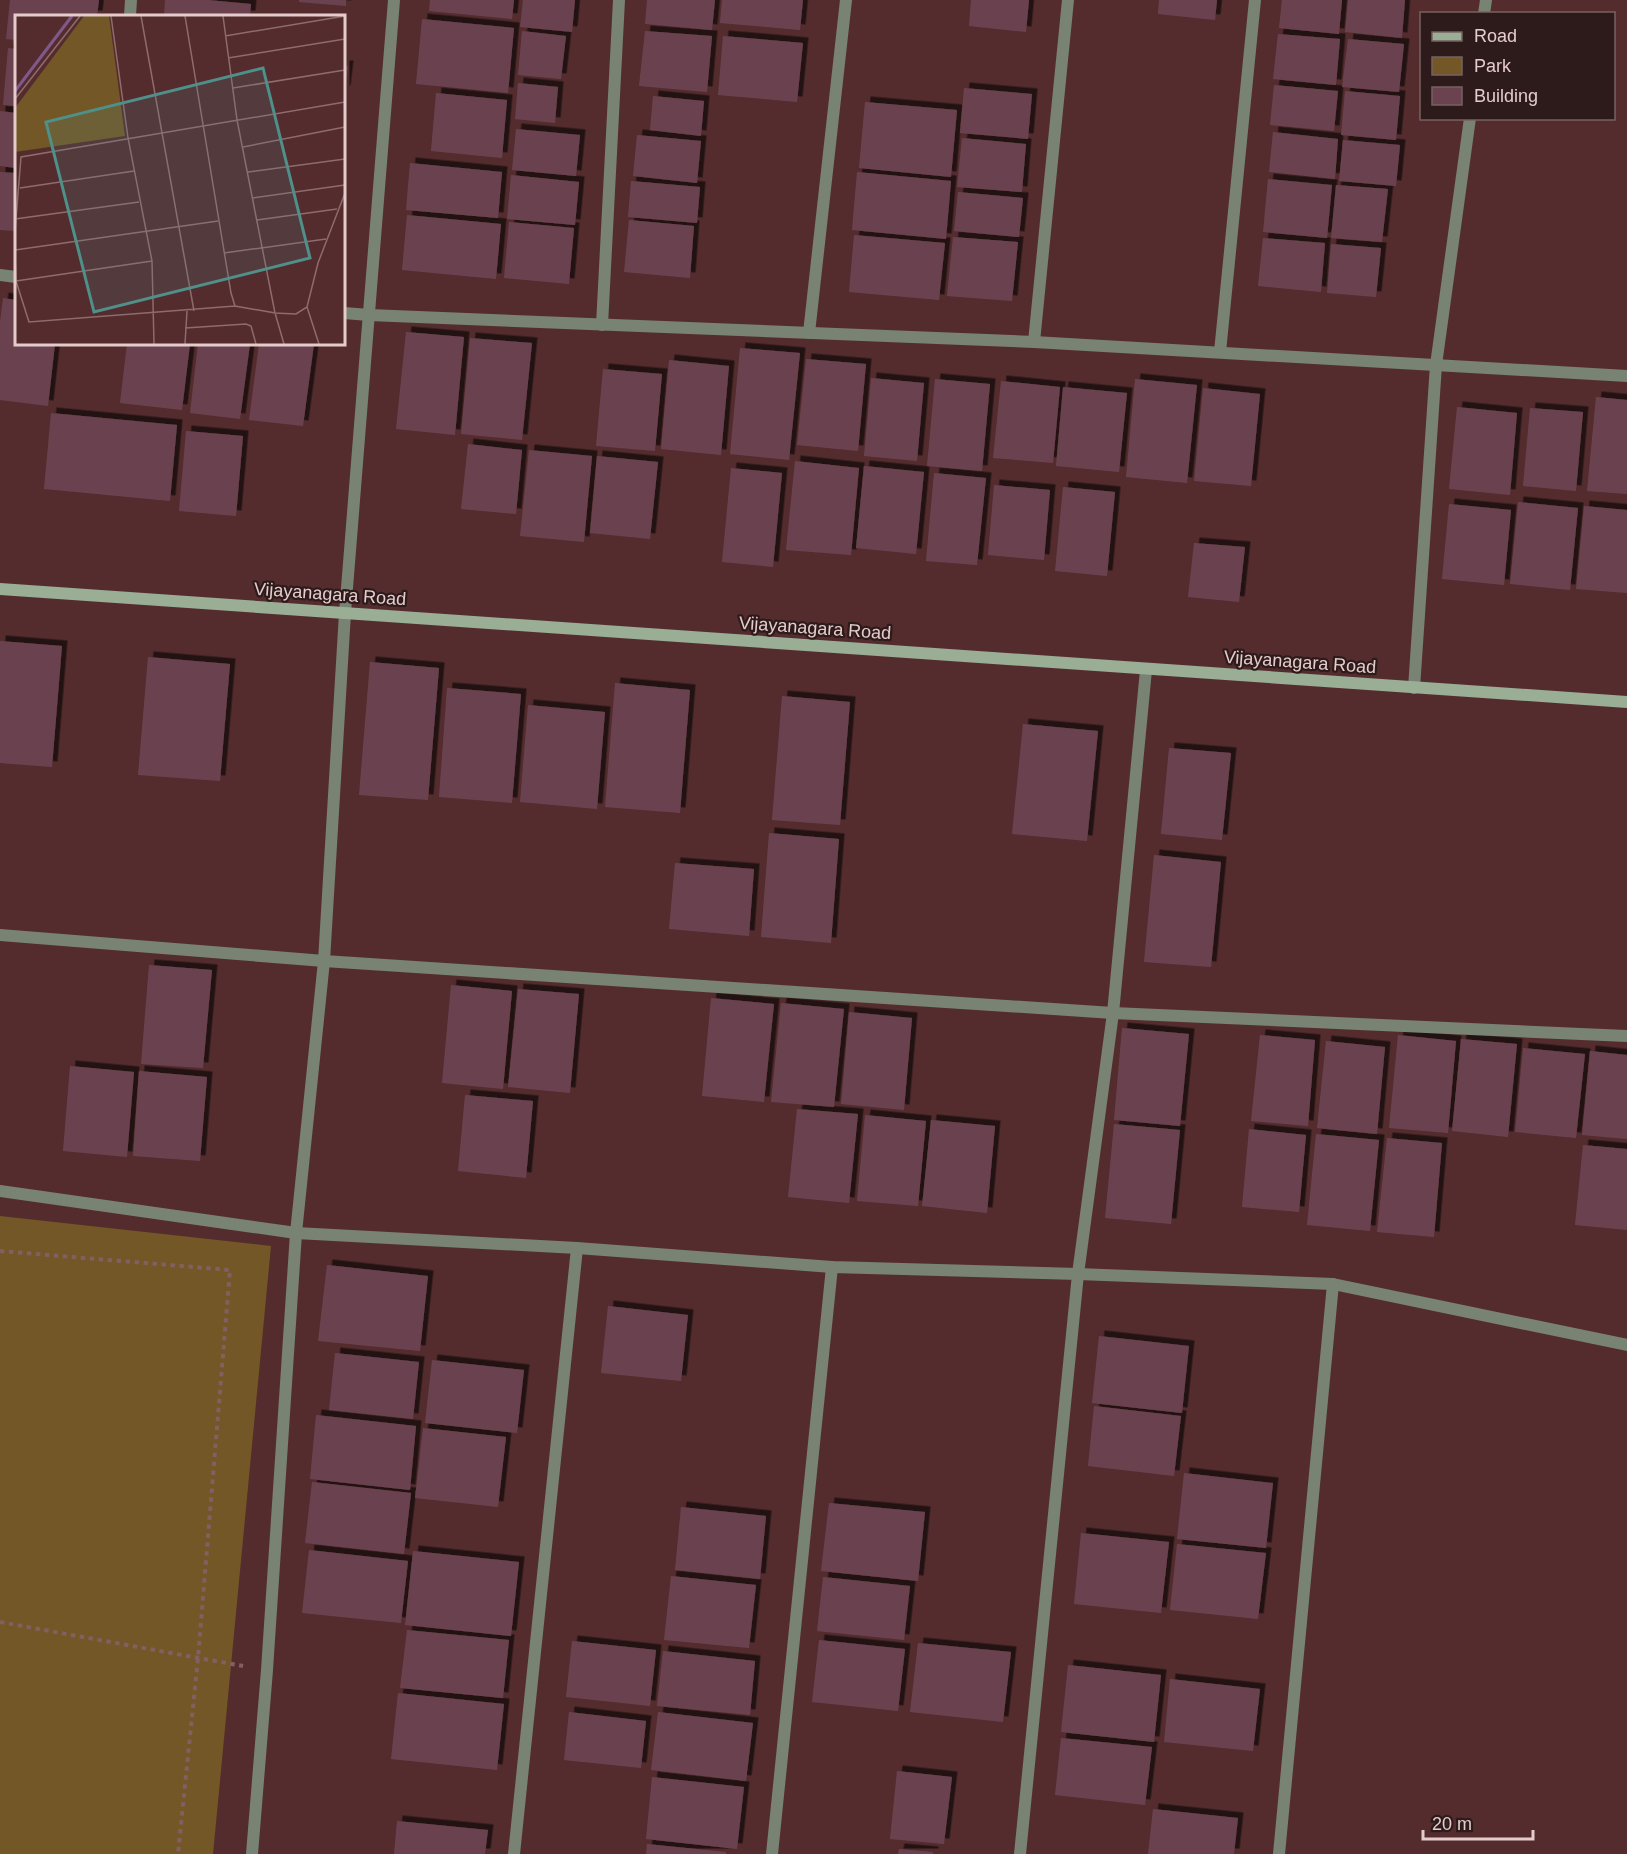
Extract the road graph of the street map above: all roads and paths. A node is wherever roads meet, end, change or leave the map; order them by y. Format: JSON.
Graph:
{"nodes":[{"id":1,"x":131,"y":0,"type":"edge"},
{"id":2,"x":394,"y":0,"type":"edge"},
{"id":3,"x":619,"y":0,"type":"edge"},
{"id":4,"x":846,"y":0,"type":"edge"},
{"id":5,"x":1068,"y":0,"type":"edge"},
{"id":6,"x":1255,"y":0,"type":"edge"},
{"id":7,"x":130,"y":15,"type":"edge"},
{"id":8,"x":1470,"y":120,"type":"edge"},
{"id":9,"x":0,"y":275,"type":"edge"},
{"id":10,"x":15,"y":277,"type":"edge"},
{"id":11,"x":345,"y":313,"type":"edge"},
{"id":12,"x":369,"y":315,"type":"junction"},
{"id":13,"x":602,"y":325,"type":"junction"},
{"id":14,"x":808,"y":333,"type":"junction"},
{"id":15,"x":1034,"y":342,"type":"junction"},
{"id":16,"x":1220,"y":352,"type":"junction"},
{"id":17,"x":1436,"y":365,"type":"junction"},
{"id":18,"x":1627,"y":376,"type":"edge"},
{"id":19,"x":0,"y":590,"type":"edge"},
{"id":20,"x":345,"y":613,"type":"junction"},
{"id":21,"x":1146,"y":670,"type":"junction"},
{"id":22,"x":1414,"y":688,"type":"junction"},
{"id":23,"x":1627,"y":702,"type":"edge"},
{"id":24,"x":0,"y":935,"type":"edge"},
{"id":25,"x":324,"y":961,"type":"junction"},
{"id":26,"x":1113,"y":1013,"type":"junction"},
{"id":27,"x":1627,"y":1036,"type":"edge"},
{"id":28,"x":0,"y":1191,"type":"edge"},
{"id":29,"x":296,"y":1233,"type":"junction"},
{"id":30,"x":577,"y":1248,"type":"junction"},
{"id":31,"x":0,"y":1251,"type":"edge"},
{"id":32,"x":832,"y":1267,"type":"junction"},
{"id":33,"x":1078,"y":1274,"type":"junction"},
{"id":34,"x":1333,"y":1284,"type":"junction"},
{"id":35,"x":1627,"y":1346,"type":"edge"},
{"id":36,"x":0,"y":1622,"type":"edge"},
{"id":37,"x":198,"y":1658,"type":"junction"},
{"id":38,"x":267,"y":1670,"type":"junction"},
{"id":39,"x":178,"y":1854,"type":"edge"},
{"id":40,"x":252,"y":1854,"type":"edge"},
{"id":41,"x":514,"y":1854,"type":"edge"},
{"id":42,"x":772,"y":1854,"type":"edge"},
{"id":43,"x":1020,"y":1854,"type":"edge"},
{"id":44,"x":1279,"y":1854,"type":"edge"}],
"edges":[{"from":1,"to":7,"type":"street"},
{"from":2,"to":12,"type":"street"},
{"from":3,"to":13,"type":"street"},
{"from":4,"to":14,"type":"street"},
{"from":5,"to":15,"type":"street"},
{"from":6,"to":16,"type":"street"},
{"from":8,"to":17,"type":"street"},
{"from":9,"to":10,"type":"street"},
{"from":11,"to":12,"type":"street"},
{"from":12,"to":13,"type":"street"},
{"from":12,"to":20,"type":"street"},
{"from":13,"to":14,"type":"street"},
{"from":14,"to":15,"type":"street"},
{"from":15,"to":16,"type":"street"},
{"from":16,"to":17,"type":"street"},
{"from":17,"to":18,"type":"street"},
{"from":17,"to":22,"type":"street"},
{"from":19,"to":20,"type":"street","name":"Vijayanagara Road"},
{"from":20,"to":21,"type":"street","name":"Vijayanagara Road"},
{"from":20,"to":25,"type":"street"},
{"from":21,"to":22,"type":"street","name":"Vijayanagara Road"},
{"from":21,"to":26,"type":"street"},
{"from":22,"to":23,"type":"street","name":"Vijayanagara Road"},
{"from":24,"to":25,"type":"street"},
{"from":25,"to":26,"type":"street"},
{"from":25,"to":29,"type":"street"},
{"from":26,"to":27,"type":"street"},
{"from":26,"to":33,"type":"street"},
{"from":28,"to":29,"type":"street"},
{"from":29,"to":30,"type":"street"},
{"from":29,"to":38,"type":"street"},
{"from":30,"to":32,"type":"street"},
{"from":30,"to":41,"type":"street"},
{"from":31,"to":37,"type":"path"},
{"from":32,"to":33,"type":"street"},
{"from":32,"to":42,"type":"street"},
{"from":33,"to":34,"type":"street"},
{"from":33,"to":43,"type":"street"},
{"from":34,"to":35,"type":"street"},
{"from":34,"to":44,"type":"street"},
{"from":36,"to":37,"type":"path"},
{"from":37,"to":38,"type":"path"},
{"from":37,"to":39,"type":"path"},
{"from":38,"to":40,"type":"street"}]}
